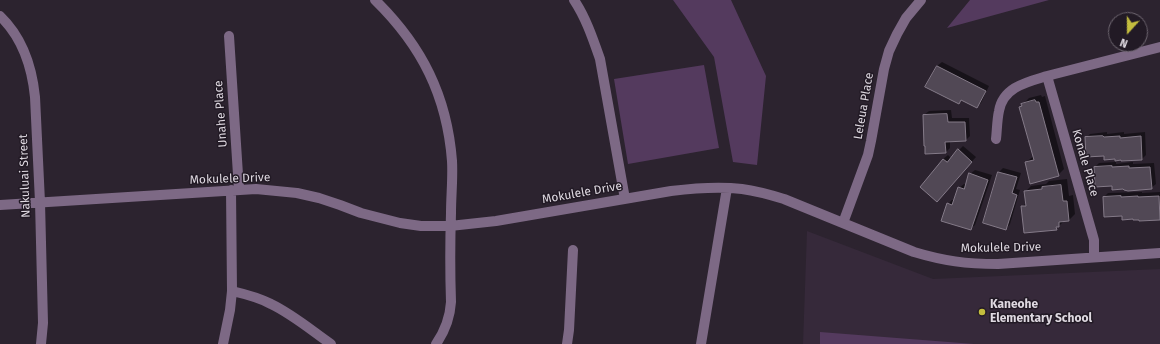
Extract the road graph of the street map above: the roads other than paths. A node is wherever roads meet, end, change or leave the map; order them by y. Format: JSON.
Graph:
{"nodes":[{"id":1,"x":376,"y":0,"type":"edge"},
{"id":2,"x":574,"y":0,"type":"edge"},
{"id":3,"x":921,"y":0,"type":"edge"},
{"id":4,"x":0,"y":16,"type":"edge"},
{"id":5,"x":229,"y":36,"type":"dead end"},
{"id":6,"x":1160,"y":47,"type":"edge"},
{"id":7,"x":1047,"y":76,"type":"junction"},
{"id":8,"x":996,"y":139,"type":"dead end"},
{"id":9,"x":727,"y":188,"type":"junction"},
{"id":10,"x":235,"y":190,"type":"junction"},
{"id":11,"x":625,"y":199,"type":"junction"},
{"id":12,"x":40,"y":202,"type":"junction"},
{"id":13,"x":0,"y":205,"type":"edge"},
{"id":14,"x":844,"y":223,"type":"junction"},
{"id":15,"x":450,"y":226,"type":"junction"},
{"id":16,"x":573,"y":250,"type":"dead end"},
{"id":17,"x":1160,"y":253,"type":"edge"},
{"id":18,"x":1094,"y":257,"type":"junction"},
{"id":19,"x":232,"y":291,"type":"junction"},
{"id":20,"x":41,"y":344,"type":"edge"},
{"id":21,"x":223,"y":344,"type":"edge"},
{"id":22,"x":331,"y":344,"type":"edge"},
{"id":23,"x":436,"y":344,"type":"edge"},
{"id":24,"x":567,"y":344,"type":"edge"},
{"id":25,"x":701,"y":344,"type":"edge"}],
"edges":[{"from":1,"to":15,"type":"street"},
{"from":2,"to":11,"type":"street"},
{"from":3,"to":14,"type":"street","name":"Leleua Place"},
{"from":4,"to":12,"type":"street","name":"Nakuluai Street"},
{"from":5,"to":10,"type":"street","name":"Unahe Place"},
{"from":6,"to":7,"type":"street"},
{"from":7,"to":8,"type":"street"},
{"from":7,"to":18,"type":"street","name":"Konale Place"},
{"from":9,"to":11,"type":"street","name":"Mokulele Drive"},
{"from":9,"to":14,"type":"street","name":"Mokulele Drive"},
{"from":9,"to":25,"type":"street"},
{"from":10,"to":12,"type":"street","name":"Mokulele Drive"},
{"from":10,"to":15,"type":"street","name":"Mokulele Drive"},
{"from":10,"to":19,"type":"street","name":"Unahe Place"},
{"from":11,"to":15,"type":"street","name":"Mokulele Drive"},
{"from":12,"to":13,"type":"street","name":"Mokulele Drive"},
{"from":12,"to":20,"type":"street","name":"Nakuluai Street"},
{"from":14,"to":18,"type":"street","name":"Mokulele Drive"},
{"from":15,"to":23,"type":"street"},
{"from":16,"to":24,"type":"street"},
{"from":17,"to":18,"type":"street","name":"Mokulele Drive"},
{"from":19,"to":21,"type":"street","name":"Unahe Place"},
{"from":19,"to":22,"type":"street"}]}
